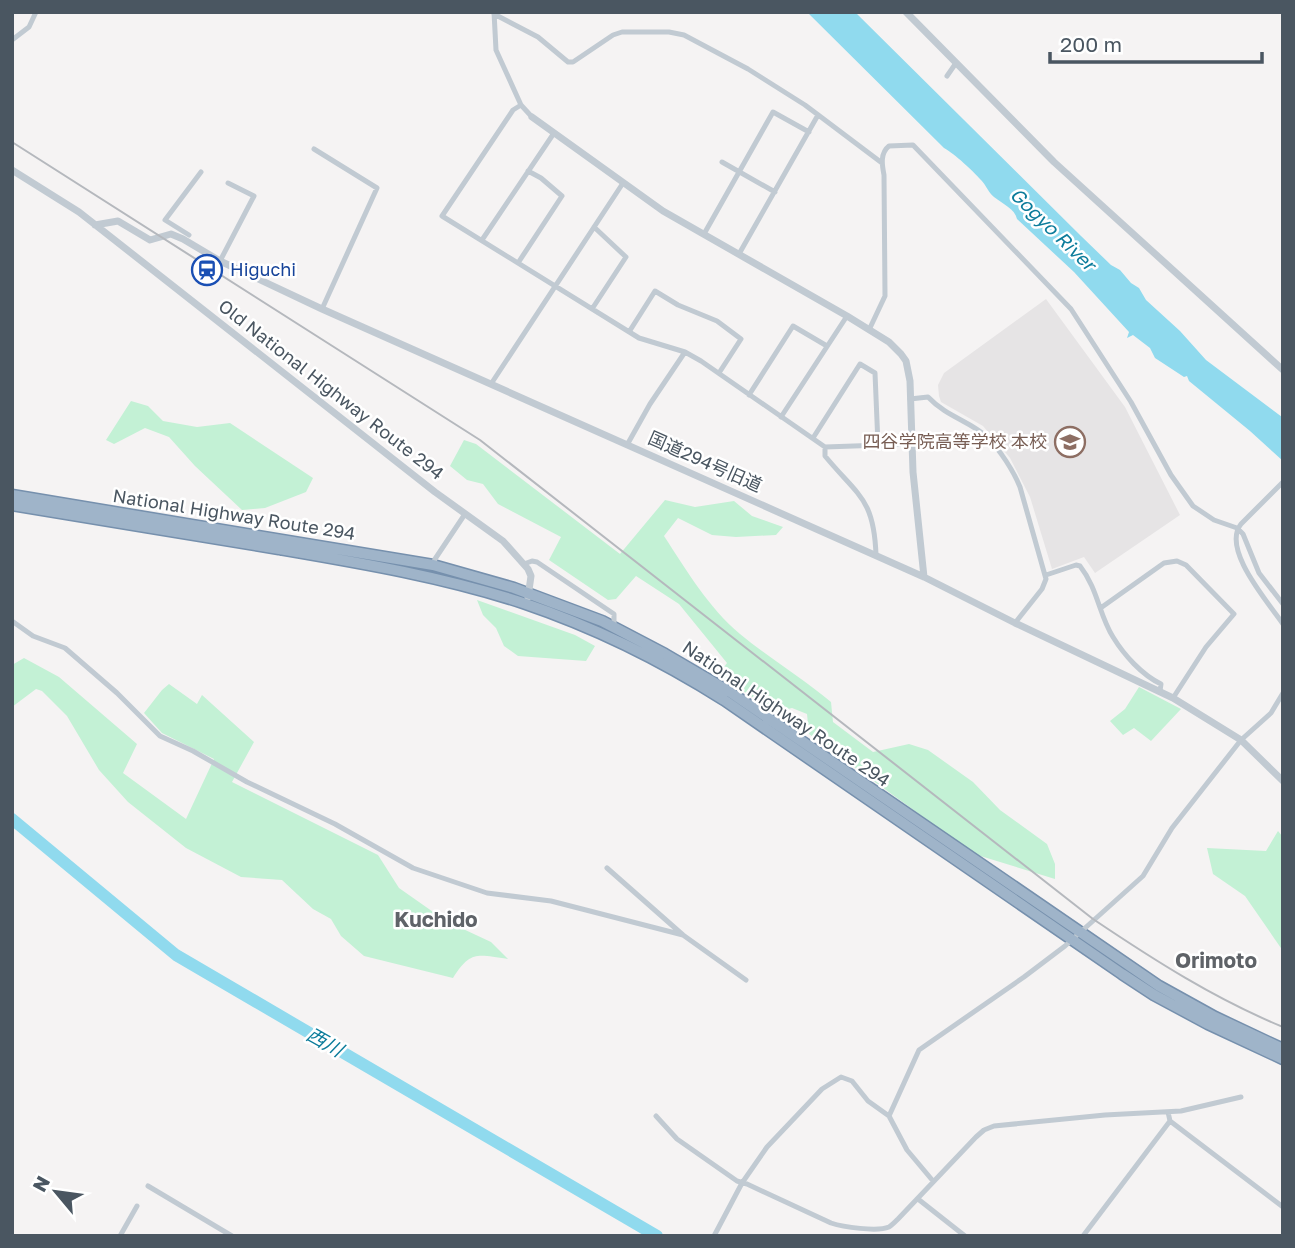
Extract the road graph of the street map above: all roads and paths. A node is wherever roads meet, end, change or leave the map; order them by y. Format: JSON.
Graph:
{"nodes":[{"id":1,"x":36,"y":12,"type":"edge"},
{"id":2,"x":906,"y":12,"type":"edge"},
{"id":3,"x":494,"y":13,"type":"edge"},
{"id":4,"x":12,"y":40,"type":"edge"},
{"id":5,"x":956,"y":63,"type":"junction"},
{"id":6,"x":947,"y":76,"type":"dead end"},
{"id":7,"x":521,"y":105,"type":"junction"},
{"id":8,"x":818,"y":115,"type":"junction"},
{"id":9,"x":532,"y":117,"type":"joint"},
{"id":10,"x":809,"y":132,"type":"junction"},
{"id":11,"x":554,"y":133,"type":"junction"},
{"id":12,"x":314,"y":149,"type":"dead end"},
{"id":13,"x":722,"y":162,"type":"dead end"},
{"id":14,"x":882,"y":163,"type":"junction"},
{"id":15,"x":12,"y":170,"type":"edge"},
{"id":16,"x":528,"y":171,"type":"junction"},
{"id":17,"x":201,"y":172,"type":"dead end"},
{"id":18,"x":739,"y":172,"type":"junction"},
{"id":19,"x":228,"y":183,"type":"dead end"},
{"id":20,"x":623,"y":183,"type":"junction"},
{"id":21,"x":775,"y":192,"type":"junction"},
{"id":22,"x":95,"y":225,"type":"junction"},
{"id":23,"x":173,"y":225,"type":"junction"},
{"id":24,"x":594,"y":227,"type":"junction"},
{"id":25,"x":704,"y":234,"type":"junction"},
{"id":26,"x":167,"y":235,"type":"junction"},
{"id":27,"x":189,"y":235,"type":"dead end"},
{"id":28,"x":482,"y":240,"type":"junction"},
{"id":29,"x":739,"y":254,"type":"junction"},
{"id":30,"x":220,"y":261,"type":"junction"},
{"id":31,"x":518,"y":263,"type":"junction"},
{"id":32,"x":555,"y":285,"type":"junction"},
{"id":33,"x":322,"y":309,"type":"junction"},
{"id":34,"x":592,"y":309,"type":"junction"},
{"id":35,"x":847,"y":316,"type":"junction"},
{"id":36,"x":869,"y":330,"type":"junction"},
{"id":37,"x":629,"y":332,"type":"junction"},
{"id":38,"x":827,"y":346,"type":"junction"},
{"id":39,"x":685,"y":352,"type":"junction"},
{"id":40,"x":1283,"y":370,"type":"edge"},
{"id":41,"x":719,"y":373,"type":"junction"},
{"id":42,"x":491,"y":384,"type":"junction"},
{"id":43,"x":749,"y":395,"type":"junction"},
{"id":44,"x":910,"y":399,"type":"junction"},
{"id":45,"x":781,"y":417,"type":"junction"},
{"id":46,"x":813,"y":438,"type":"junction"},
{"id":47,"x":911,"y":444,"type":"junction"},
{"id":48,"x":627,"y":445,"type":"junction"},
{"id":49,"x":878,"y":445,"type":"junction"},
{"id":50,"x":825,"y":447,"type":"junction"},
{"id":51,"x":1283,"y":482,"type":"edge"},
{"id":52,"x":12,"y":495,"type":"edge"},
{"id":53,"x":12,"y":505,"type":"edge"},
{"id":54,"x":465,"y":514,"type":"junction"},
{"id":55,"x":1237,"y":528,"type":"junction"},
{"id":56,"x":876,"y":555,"type":"junction"},
{"id":57,"x":524,"y":564,"type":"junction"},
{"id":58,"x":433,"y":565,"type":"junction"},
{"id":59,"x":1045,"y":575,"type":"junction"},
{"id":60,"x":924,"y":577,"type":"junction"},
{"id":61,"x":529,"y":593,"type":"junction"},
{"id":62,"x":525,"y":604,"type":"junction"},
{"id":63,"x":1283,"y":604,"type":"edge"},
{"id":64,"x":1102,"y":607,"type":"junction"},
{"id":65,"x":12,"y":621,"type":"edge"},
{"id":66,"x":1015,"y":623,"type":"junction"},
{"id":67,"x":1283,"y":624,"type":"edge"},
{"id":68,"x":614,"y":626,"type":"junction"},
{"id":69,"x":1160,"y":691,"type":"junction"},
{"id":70,"x":1283,"y":693,"type":"edge"},
{"id":71,"x":1173,"y":698,"type":"junction"},
{"id":72,"x":1241,"y":740,"type":"junction"},
{"id":73,"x":1283,"y":781,"type":"edge"},
{"id":74,"x":607,"y":868,"type":"dead end"},
{"id":75,"x":1079,"y":932,"type":"junction"},
{"id":76,"x":683,"y":934,"type":"junction"},
{"id":77,"x":1070,"y":940,"type":"junction"},
{"id":78,"x":746,"y":980,"type":"dead end"},
{"id":79,"x":1283,"y":1049,"type":"edge"},
{"id":80,"x":1283,"y":1059,"type":"edge"},
{"id":81,"x":1241,"y":1097,"type":"dead end"},
{"id":82,"x":1168,"y":1112,"type":"junction"},
{"id":83,"x":656,"y":1116,"type":"dead end"},
{"id":84,"x":888,"y":1116,"type":"junction"},
{"id":85,"x":1170,"y":1121,"type":"junction"},
{"id":86,"x":933,"y":1181,"type":"junction"},
{"id":87,"x":742,"y":1183,"type":"junction"},
{"id":88,"x":148,"y":1186,"type":"dead end"},
{"id":89,"x":918,"y":1199,"type":"junction"},
{"id":90,"x":137,"y":1206,"type":"dead end"},
{"id":91,"x":1283,"y":1208,"type":"edge"},
{"id":92,"x":120,"y":1236,"type":"edge"},
{"id":93,"x":232,"y":1236,"type":"edge"},
{"id":94,"x":714,"y":1236,"type":"edge"},
{"id":95,"x":965,"y":1236,"type":"edge"},
{"id":96,"x":1083,"y":1236,"type":"edge"}],
"edges":[{"from":1,"to":4,"type":"street"},
{"from":2,"to":5,"type":"street"},
{"from":3,"to":7,"type":"street"},
{"from":3,"to":8,"type":"street"},
{"from":5,"to":6,"type":"street"},
{"from":5,"to":40,"type":"street"},
{"from":7,"to":9,"type":"street"},
{"from":7,"to":28,"type":"street"},
{"from":8,"to":10,"type":"street"},
{"from":8,"to":14,"type":"street"},
{"from":9,"to":11,"type":"street"},
{"from":10,"to":18,"type":"street"},
{"from":10,"to":21,"type":"street"},
{"from":11,"to":16,"type":"street"},
{"from":11,"to":20,"type":"street"},
{"from":12,"to":33,"type":"street"},
{"from":13,"to":18,"type":"street"},
{"from":14,"to":36,"type":"street"},
{"from":14,"to":55,"type":"street"},
{"from":15,"to":22,"type":"street","name":"Old National Highway Route 294"},
{"from":16,"to":28,"type":"street"},
{"from":16,"to":31,"type":"street"},
{"from":17,"to":23,"type":"street"},
{"from":18,"to":21,"type":"street"},
{"from":18,"to":25,"type":"street"},
{"from":19,"to":30,"type":"street"},
{"from":20,"to":24,"type":"street"},
{"from":20,"to":25,"type":"street"},
{"from":21,"to":29,"type":"street"},
{"from":22,"to":26,"type":"street","name":"国道294号旧道"},
{"from":22,"to":54,"type":"street","name":"Old National Highway Route 294"},
{"from":23,"to":26,"type":"street"},
{"from":23,"to":27,"type":"street"},
{"from":24,"to":32,"type":"street"},
{"from":24,"to":34,"type":"street"},
{"from":25,"to":29,"type":"street"},
{"from":26,"to":30,"type":"street","name":"国道294号旧道"},
{"from":28,"to":31,"type":"street"},
{"from":29,"to":35,"type":"street"},
{"from":30,"to":33,"type":"street","name":"国道294号旧道"},
{"from":31,"to":32,"type":"street"},
{"from":32,"to":34,"type":"street"},
{"from":32,"to":42,"type":"street"},
{"from":33,"to":42,"type":"street","name":"国道294号旧道"},
{"from":34,"to":37,"type":"street"},
{"from":35,"to":36,"type":"street"},
{"from":35,"to":38,"type":"street"},
{"from":36,"to":44,"type":"street"},
{"from":37,"to":39,"type":"street"},
{"from":37,"to":41,"type":"street"},
{"from":38,"to":43,"type":"street"},
{"from":38,"to":45,"type":"street"},
{"from":39,"to":41,"type":"street"},
{"from":39,"to":48,"type":"street"},
{"from":41,"to":43,"type":"street"},
{"from":42,"to":48,"type":"street","name":"国道294号旧道"},
{"from":43,"to":45,"type":"street"},
{"from":44,"to":47,"type":"street"},
{"from":44,"to":59,"type":"street"},
{"from":45,"to":46,"type":"street"},
{"from":46,"to":49,"type":"street"},
{"from":46,"to":50,"type":"street"},
{"from":47,"to":49,"type":"street"},
{"from":47,"to":60,"type":"street"},
{"from":48,"to":56,"type":"street","name":"国道294号旧道"},
{"from":49,"to":50,"type":"street"},
{"from":50,"to":56,"type":"street"},
{"from":51,"to":55,"type":"street"},
{"from":52,"to":58,"type":"highway","name":"National Highway Route 294"},
{"from":53,"to":62,"type":"highway","name":"National Highway Route 294"},
{"from":54,"to":57,"type":"street","name":"Old National Highway Route 294"},
{"from":54,"to":58,"type":"street"},
{"from":55,"to":63,"type":"street"},
{"from":55,"to":67,"type":"street"},
{"from":56,"to":60,"type":"street","name":"国道294号旧道"},
{"from":57,"to":61,"type":"street"},
{"from":57,"to":68,"type":"street"},
{"from":58,"to":61,"type":"highway","name":"National Highway Route 294"},
{"from":59,"to":64,"type":"street"},
{"from":59,"to":66,"type":"street"},
{"from":60,"to":66,"type":"street","name":"国道294号旧道"},
{"from":61,"to":62,"type":"street"},
{"from":61,"to":68,"type":"highway","name":"National Highway Route 294"},
{"from":62,"to":77,"type":"highway","name":"National Highway Route 294"},
{"from":64,"to":69,"type":"street"},
{"from":64,"to":71,"type":"street"},
{"from":65,"to":76,"type":"street"},
{"from":66,"to":69,"type":"street","name":"国道294号旧道"},
{"from":68,"to":75,"type":"highway","name":"National Highway Route 294"},
{"from":69,"to":71,"type":"street","name":"国道294号旧道"},
{"from":70,"to":72,"type":"street"},
{"from":71,"to":72,"type":"street","name":"国道294号旧道"},
{"from":72,"to":73,"type":"street","name":"国道294号旧道"},
{"from":72,"to":75,"type":"street"},
{"from":74,"to":76,"type":"street"},
{"from":75,"to":77,"type":"street"},
{"from":75,"to":79,"type":"highway","name":"National Highway Route 294"},
{"from":76,"to":78,"type":"street"},
{"from":77,"to":80,"type":"highway","name":"National Highway Route 294"},
{"from":77,"to":84,"type":"street"},
{"from":81,"to":82,"type":"street"},
{"from":82,"to":85,"type":"street"},
{"from":82,"to":86,"type":"street"},
{"from":83,"to":87,"type":"street"},
{"from":84,"to":86,"type":"street"},
{"from":84,"to":87,"type":"street"},
{"from":85,"to":91,"type":"street"},
{"from":85,"to":96,"type":"street"},
{"from":86,"to":89,"type":"street"},
{"from":87,"to":89,"type":"street"},
{"from":87,"to":94,"type":"street"},
{"from":88,"to":93,"type":"street"},
{"from":89,"to":95,"type":"street"},
{"from":90,"to":92,"type":"street"}]}
